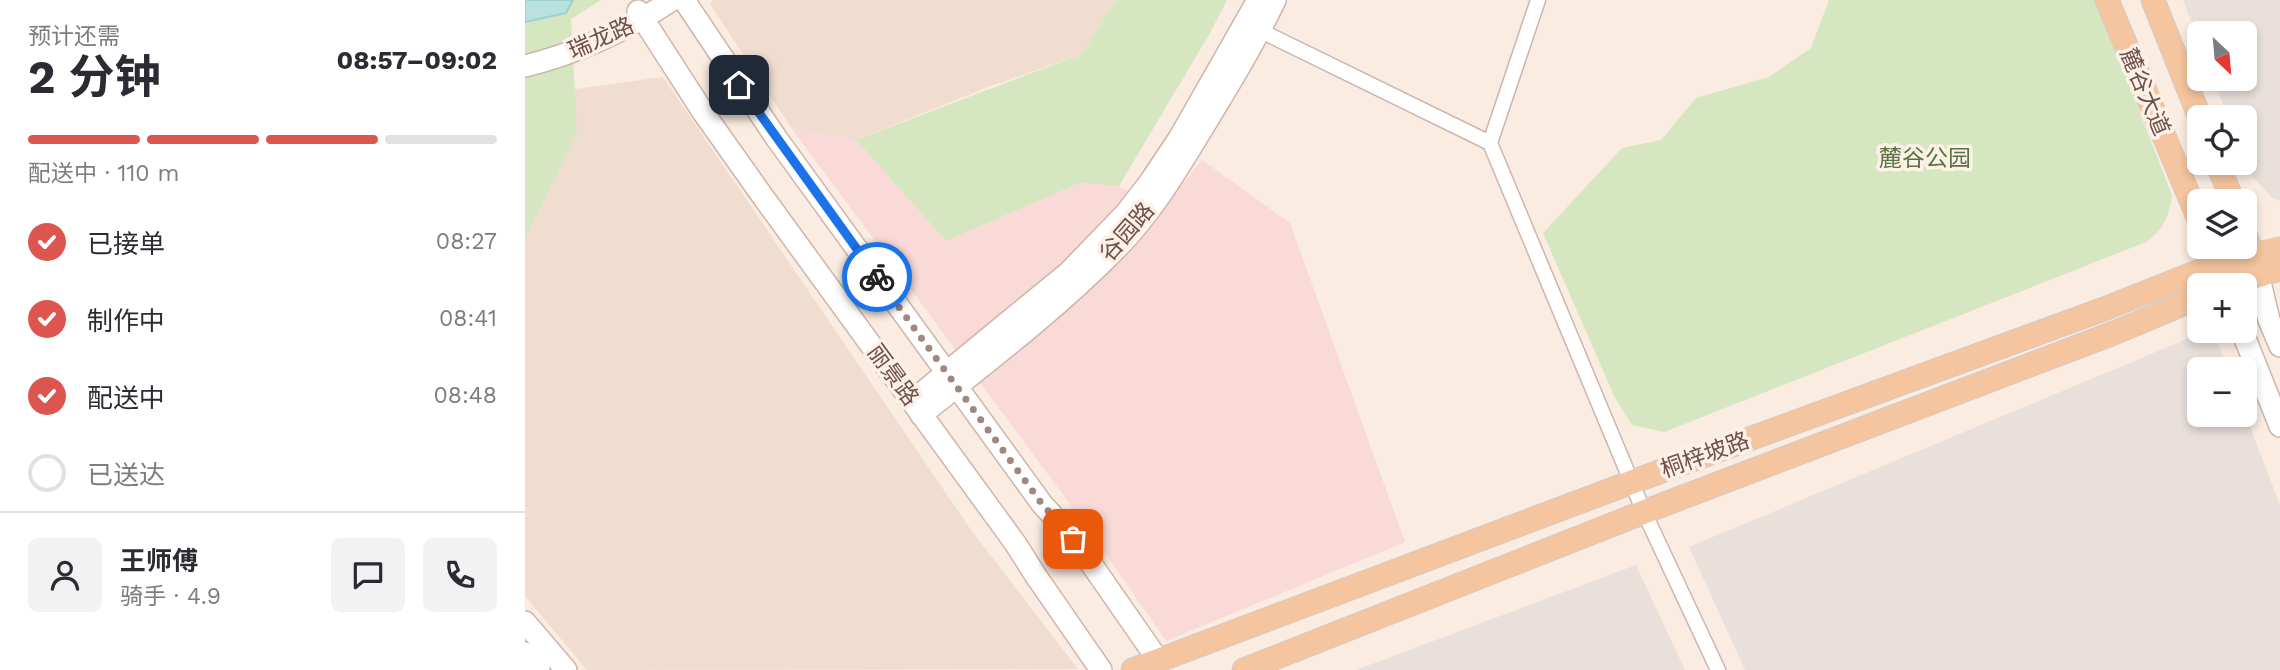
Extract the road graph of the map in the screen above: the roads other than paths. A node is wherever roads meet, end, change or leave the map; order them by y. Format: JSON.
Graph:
{"nodes":[{"id":1,"x":672,"y":0,"type":"edge"},
{"id":2,"x":684,"y":0,"type":"edge"},
{"id":3,"x":1258,"y":0,"type":"edge"},
{"id":4,"x":1275,"y":0,"type":"edge"},
{"id":5,"x":1538,"y":0,"type":"edge"},
{"id":6,"x":2107,"y":0,"type":"edge"},
{"id":7,"x":2153,"y":0,"type":"edge"},
{"id":8,"x":646,"y":10,"type":"edge"},
{"id":9,"x":1259,"y":30,"type":"junction"},
{"id":10,"x":525,"y":58,"type":"edge"},
{"id":11,"x":525,"y":66,"type":"edge"},
{"id":12,"x":2195,"y":105,"type":"edge"},
{"id":13,"x":1490,"y":144,"type":"junction"},
{"id":14,"x":2187,"y":191,"type":"edge"},
{"id":15,"x":2280,"y":249,"type":"edge"},
{"id":16,"x":2264,"y":266,"type":"edge"},
{"id":17,"x":2218,"y":270,"type":"edge"},
{"id":18,"x":2187,"y":302,"type":"edge"},
{"id":19,"x":2247,"y":343,"type":"edge"},
{"id":20,"x":2280,"y":346,"type":"edge"},
{"id":21,"x":952,"y":380,"type":"junction"},
{"id":22,"x":916,"y":408,"type":"junction"},
{"id":23,"x":2280,"y":426,"type":"edge"},
{"id":24,"x":1632,"y":482,"type":"junction"},
{"id":25,"x":1644,"y":512,"type":"junction"},
{"id":26,"x":525,"y":622,"type":"edge"},
{"id":27,"x":525,"y":653,"type":"edge"},
{"id":28,"x":1158,"y":660,"type":"junction"},
{"id":29,"x":539,"y":670,"type":"edge"},
{"id":30,"x":566,"y":670,"type":"edge"},
{"id":31,"x":1101,"y":670,"type":"edge"},
{"id":32,"x":1133,"y":670,"type":"edge"},
{"id":33,"x":1244,"y":670,"type":"edge"},
{"id":34,"x":1718,"y":670,"type":"edge"}],
"edges":[{"from":1,"to":8,"type":"main road","name":"瑞龙路"},
{"from":2,"to":21,"type":"main road","name":"丽景路"},
{"from":3,"to":21,"type":"main road","name":"谷园路"},
{"from":4,"to":9,"type":"main road","name":"谷园路"},
{"from":5,"to":13,"type":"street"},
{"from":6,"to":14,"type":"main road","name":"麓谷大道"},
{"from":7,"to":12,"type":"main road","name":"麓谷大道"},
{"from":8,"to":10,"type":"main road","name":"瑞龙路"},
{"from":8,"to":11,"type":"main road","name":"瑞龙路"},
{"from":8,"to":22,"type":"main road","name":"丽景路"},
{"from":9,"to":13,"type":"street"},
{"from":9,"to":21,"type":"main road","name":"谷园路"},
{"from":13,"to":24,"type":"street"},
{"from":15,"to":16,"type":"main road","name":"桐梓坡路"},
{"from":16,"to":17,"type":"main road","name":"桐梓坡路"},
{"from":16,"to":20,"type":"main road"},
{"from":17,"to":24,"type":"main road","name":"桐梓坡路"},
{"from":18,"to":25,"type":"main road","name":"桐梓坡路"},
{"from":19,"to":23,"type":"main road"},
{"from":21,"to":22,"type":"main road","name":"谷园路"},
{"from":21,"to":28,"type":"main road","name":"丽景路"},
{"from":22,"to":31,"type":"main road","name":"丽景路"},
{"from":24,"to":25,"type":"street"},
{"from":24,"to":28,"type":"main road","name":"桐梓坡路"},
{"from":25,"to":33,"type":"main road","name":"桐梓坡路"},
{"from":25,"to":34,"type":"street"},
{"from":26,"to":30,"type":"main road"},
{"from":27,"to":29,"type":"main road"},
{"from":28,"to":32,"type":"main road","name":"桐梓坡路"}]}
